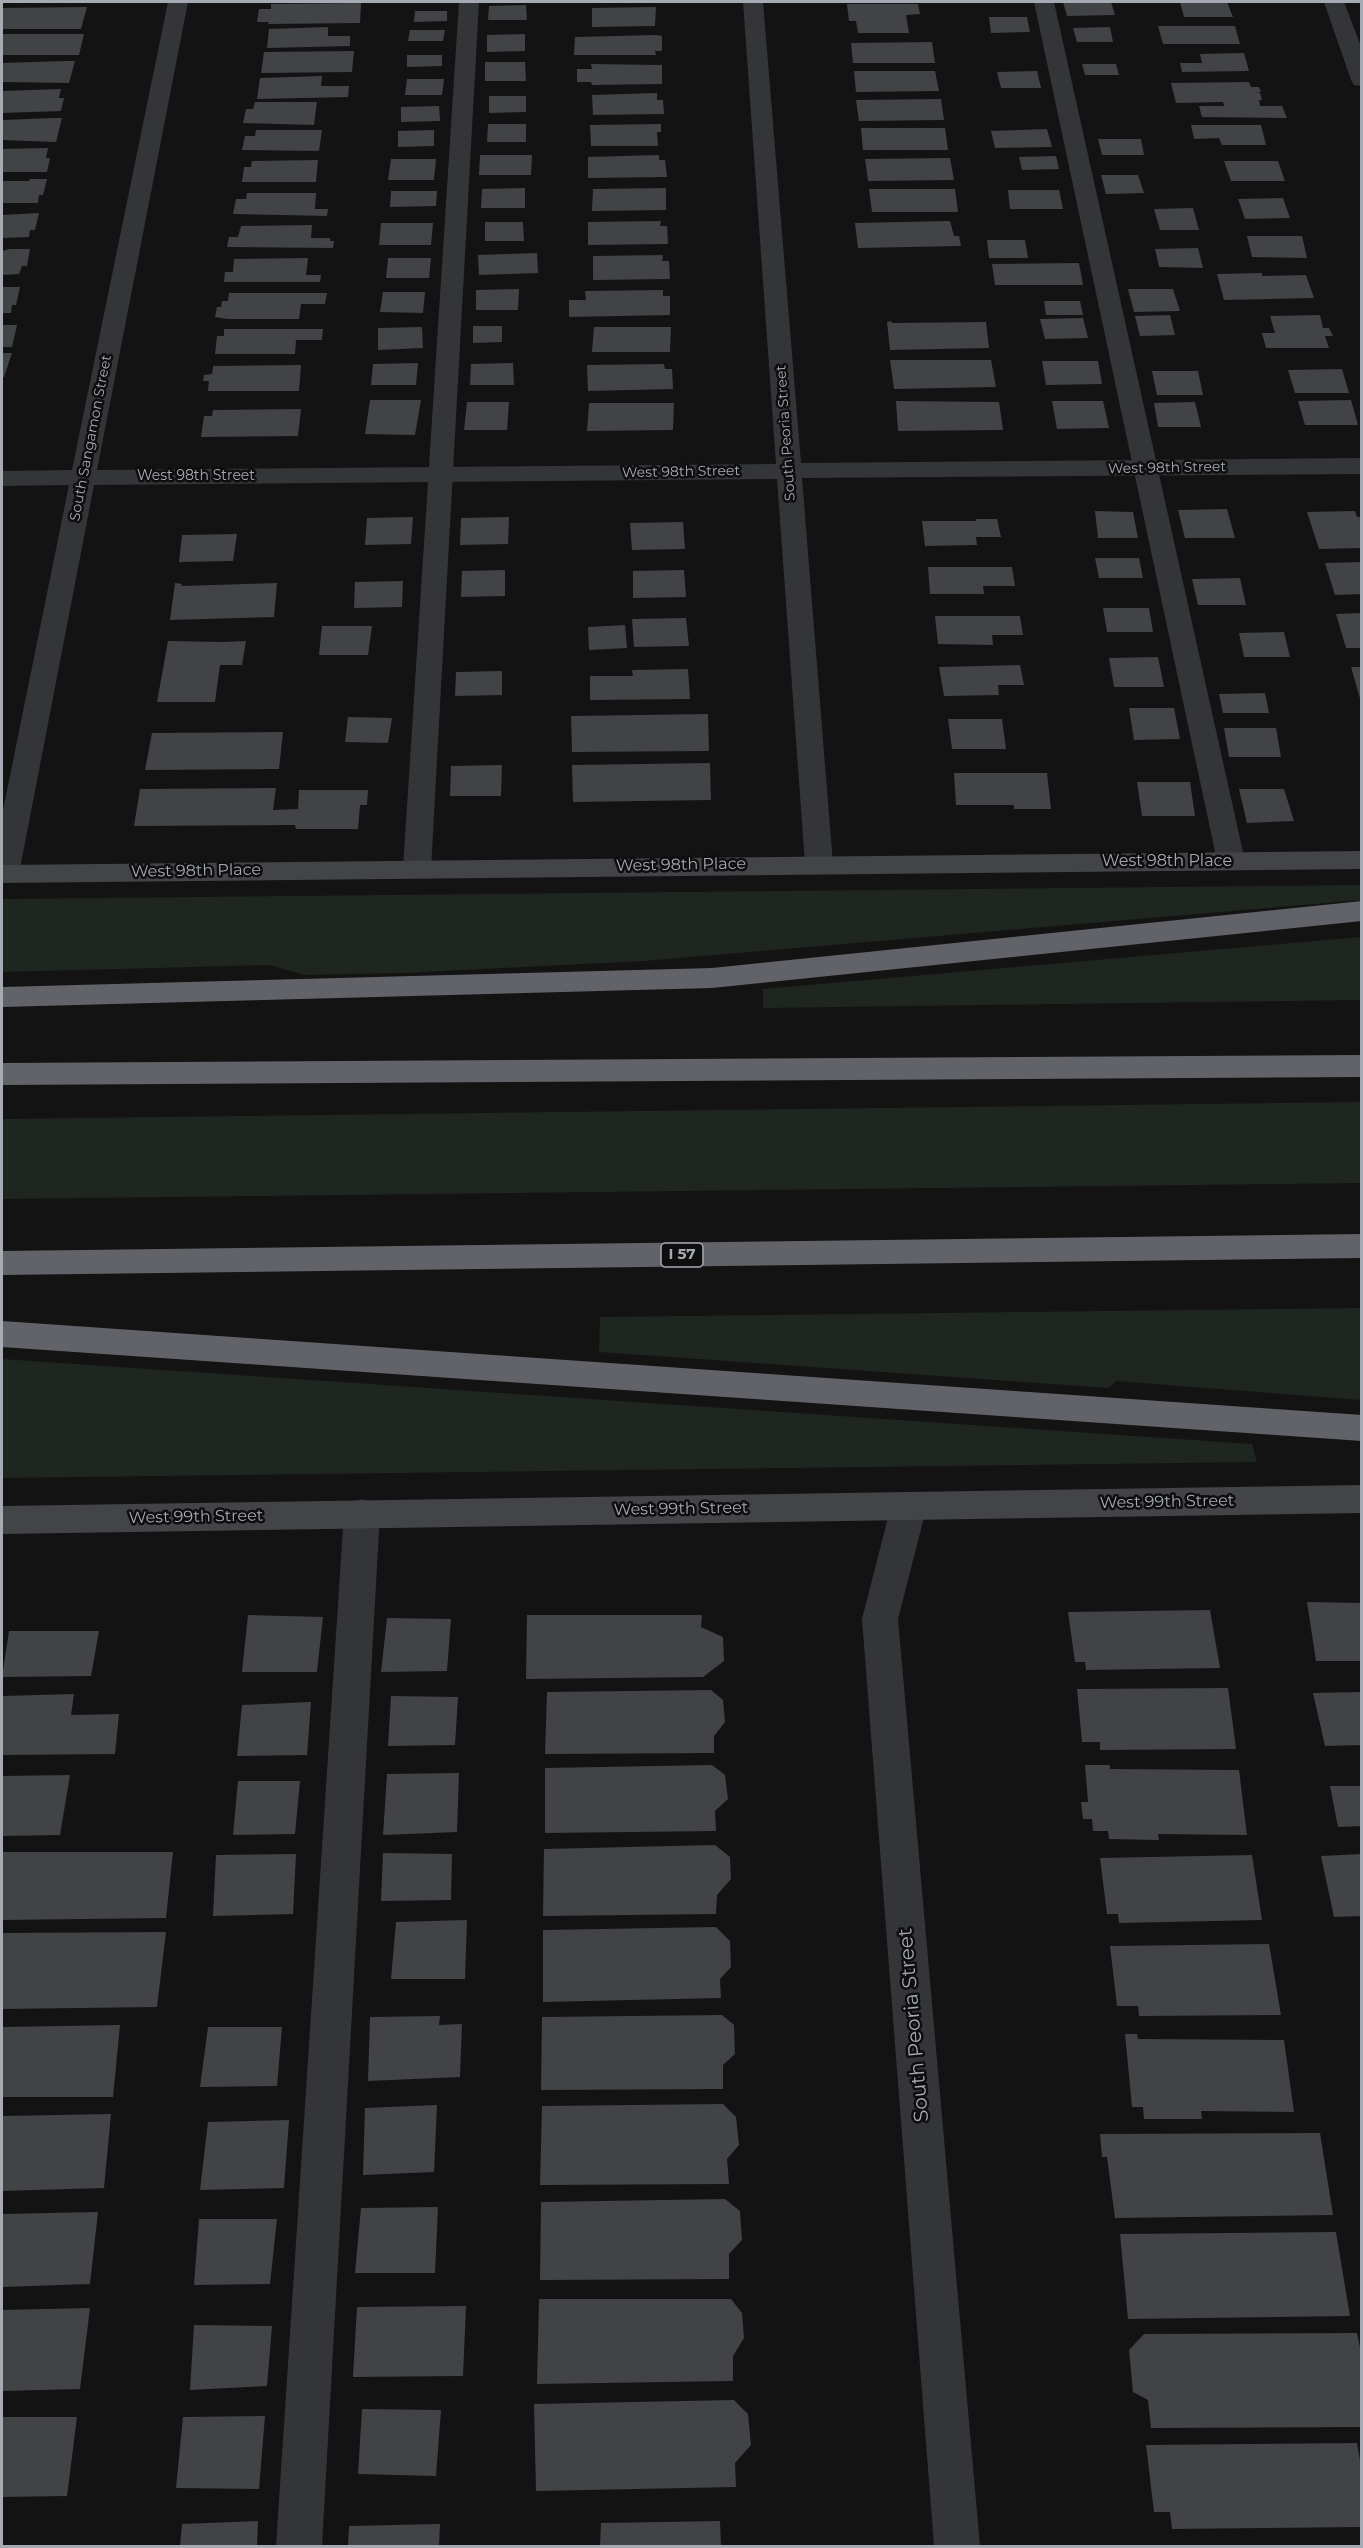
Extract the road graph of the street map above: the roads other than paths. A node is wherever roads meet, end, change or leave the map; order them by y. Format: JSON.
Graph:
{"nodes":[{"id":1,"x":178,"y":2,"type":"edge"},
{"id":2,"x":469,"y":2,"type":"edge"},
{"id":3,"x":753,"y":2,"type":"edge"},
{"id":4,"x":1044,"y":2,"type":"edge"},
{"id":5,"x":1334,"y":2,"type":"edge"},
{"id":6,"x":1362,"y":80,"type":"edge"},
{"id":7,"x":1362,"y":466,"type":"edge"},
{"id":8,"x":1145,"y":468,"type":"junction"},
{"id":9,"x":789,"y":471,"type":"junction"},
{"id":10,"x":441,"y":474,"type":"junction"},
{"id":11,"x":83,"y":477,"type":"junction"},
{"id":12,"x":2,"y":478,"type":"edge"},
{"id":13,"x":1362,"y":860,"type":"edge"},
{"id":14,"x":1231,"y":861,"type":"junction"},
{"id":15,"x":819,"y":864,"type":"junction"},
{"id":16,"x":417,"y":868,"type":"junction"},
{"id":17,"x":3,"y":874,"type":"edge"},
{"id":18,"x":1362,"y":911,"type":"edge"},
{"id":19,"x":2,"y":997,"type":"edge"},
{"id":20,"x":1362,"y":1066,"type":"edge"},
{"id":21,"x":2,"y":1074,"type":"edge"},
{"id":22,"x":1362,"y":1246,"type":"edge"},
{"id":23,"x":2,"y":1263,"type":"edge"},
{"id":24,"x":2,"y":1334,"type":"edge"},
{"id":25,"x":1362,"y":1428,"type":"edge"},
{"id":26,"x":1362,"y":1499,"type":"edge"},
{"id":27,"x":909,"y":1506,"type":"junction"},
{"id":28,"x":362,"y":1513,"type":"junction"},
{"id":29,"x":2,"y":1520,"type":"edge"},
{"id":30,"x":299,"y":2547,"type":"edge"},
{"id":31,"x":957,"y":2547,"type":"edge"}],
"edges":[{"from":1,"to":11,"type":"street","name":"South Sangamon Street"},
{"from":2,"to":10,"type":"street"},
{"from":3,"to":9,"type":"street","name":"South Peoria Street"},
{"from":4,"to":8,"type":"street"},
{"from":5,"to":6,"type":"street"},
{"from":7,"to":8,"type":"street","name":"West 98th Street"},
{"from":8,"to":9,"type":"street","name":"West 98th Street"},
{"from":8,"to":14,"type":"street"},
{"from":9,"to":10,"type":"street","name":"West 98th Street"},
{"from":9,"to":15,"type":"street","name":"South Peoria Street"},
{"from":10,"to":11,"type":"street","name":"West 98th Street"},
{"from":10,"to":16,"type":"street"},
{"from":11,"to":12,"type":"street","name":"West 98th Street"},
{"from":11,"to":17,"type":"street","name":"South Sangamon Street"},
{"from":13,"to":14,"type":"street","name":"West 98th Place"},
{"from":14,"to":15,"type":"street","name":"West 98th Place"},
{"from":15,"to":16,"type":"street","name":"West 98th Place"},
{"from":16,"to":17,"type":"street","name":"West 98th Place"},
{"from":18,"to":19,"type":"highway"},
{"from":20,"to":21,"type":"highway"},
{"from":22,"to":23,"type":"highway","number":"I 57"},
{"from":24,"to":25,"type":"highway"},
{"from":26,"to":27,"type":"street","name":"West 99th Street"},
{"from":27,"to":28,"type":"street","name":"West 99th Street"},
{"from":27,"to":31,"type":"street","name":"South Peoria Street"},
{"from":28,"to":29,"type":"street","name":"West 99th Street"},
{"from":28,"to":30,"type":"street"}]}
